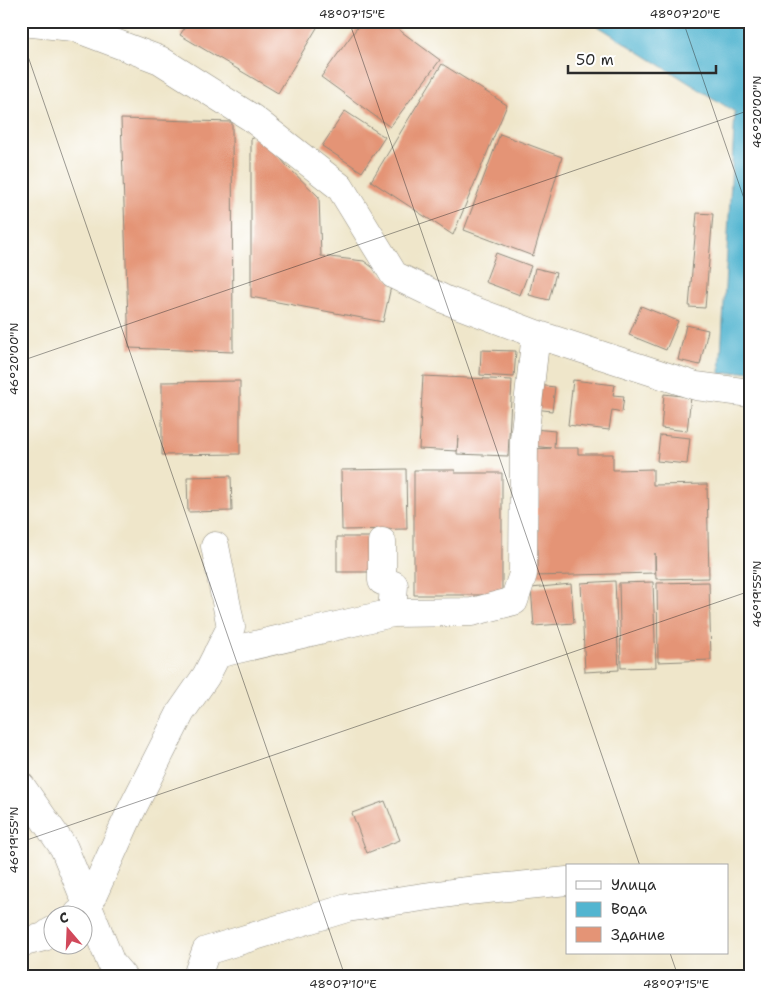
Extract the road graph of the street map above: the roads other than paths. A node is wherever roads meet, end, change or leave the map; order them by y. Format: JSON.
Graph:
{"nodes":[{"id":1,"x":21,"y":22,"type":"edge"},
{"id":2,"x":536,"y":334,"type":"junction"},
{"id":3,"x":750,"y":393,"type":"edge"},
{"id":4,"x":382,"y":542,"type":"dead end"},
{"id":5,"x":214,"y":546,"type":"dead end"},
{"id":6,"x":392,"y":614,"type":"junction"},
{"id":7,"x":217,"y":654,"type":"junction"},
{"id":8,"x":21,"y":786,"type":"edge"},
{"id":9,"x":566,"y":881,"type":"edge"},
{"id":10,"x":81,"y":904,"type":"edge"},
{"id":11,"x":86,"y":904,"type":"edge"},
{"id":12,"x":92,"y":928,"type":"edge"},
{"id":13,"x":42,"y":937,"type":"edge"},
{"id":14,"x":21,"y":942,"type":"edge"},
{"id":15,"x":122,"y":976,"type":"edge"},
{"id":16,"x":197,"y":976,"type":"edge"}],
"edges":[{"from":1,"to":2,"type":"street"},
{"from":2,"to":3,"type":"street"},
{"from":2,"to":6,"type":"street"},
{"from":4,"to":6,"type":"street"},
{"from":5,"to":7,"type":"street"},
{"from":6,"to":7,"type":"street"},
{"from":7,"to":11,"type":"street"},
{"from":8,"to":10,"type":"street"},
{"from":9,"to":16,"type":"street"},
{"from":12,"to":15,"type":"street"},
{"from":13,"to":14,"type":"street"}]}
